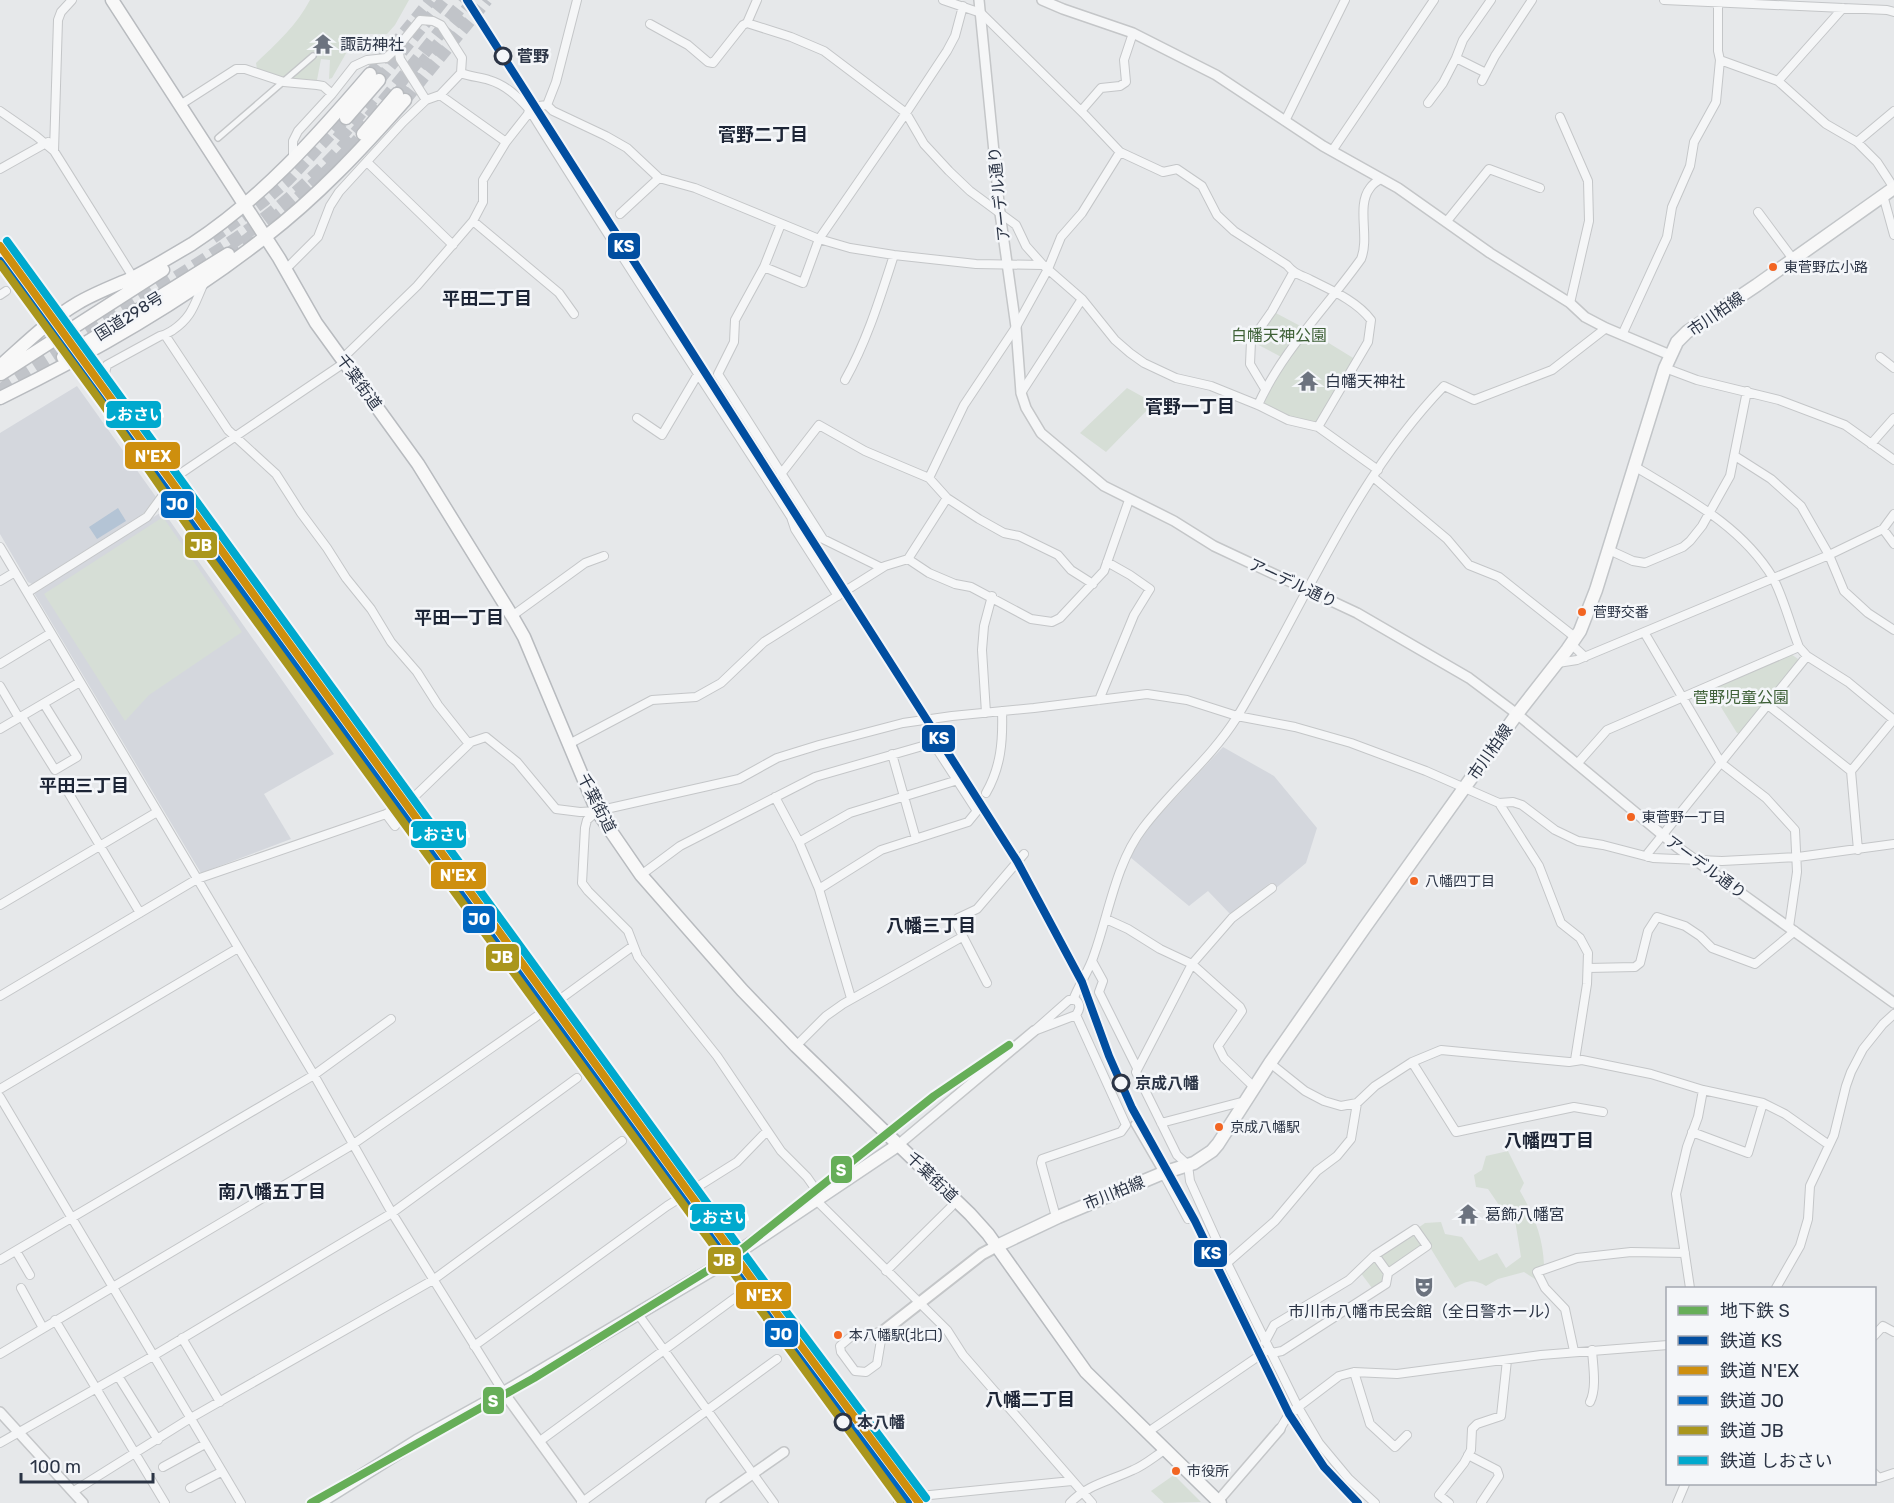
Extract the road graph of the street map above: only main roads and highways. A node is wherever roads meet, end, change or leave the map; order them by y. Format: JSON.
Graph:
{"nodes":[{"id":1,"x":112,"y":0,"type":"edge"},
{"id":2,"x":346,"y":118,"type":"tunnel mouth"},
{"id":3,"x":363,"y":134,"type":"tunnel mouth"},
{"id":4,"x":1894,"y":188,"type":"edge"},
{"id":5,"x":244,"y":204,"type":"junction"},
{"id":6,"x":266,"y":237,"type":"junction"},
{"id":7,"x":213,"y":238,"type":"tunnel mouth"},
{"id":8,"x":228,"y":254,"type":"tunnel mouth"},
{"id":9,"x":0,"y":366,"type":"edge"},
{"id":10,"x":0,"y":374,"type":"edge"},
{"id":11,"x":0,"y":397,"type":"edge"},
{"id":12,"x":898,"y":1145,"type":"junction"},
{"id":13,"x":997,"y":1246,"type":"junction"},
{"id":14,"x":885,"y":1330,"type":"road end"},
{"id":15,"x":1219,"y":1502,"type":"edge"},
{"id":16,"x":318,"y":1503,"type":"edge"}],
"edges":[{"from":1,"to":5,"type":"main road","name":"千葉街道"},
{"from":2,"to":5,"type":"main road"},
{"from":3,"to":6,"type":"main road"},
{"from":4,"to":13,"type":"main road","name":"市川柏線"},
{"from":5,"to":6,"type":"main road","name":"千葉街道"},
{"from":5,"to":9,"type":"main road"},
{"from":6,"to":11,"type":"main road"},
{"from":6,"to":12,"type":"main road","name":"千葉街道"},
{"from":7,"to":10,"type":"main road","name":"国道298号"},
{"from":8,"to":11,"type":"main road","name":"国道298号"},
{"from":12,"to":13,"type":"main road","name":"千葉街道"},
{"from":12,"to":16,"type":"main road"},
{"from":13,"to":14,"type":"main road"},
{"from":13,"to":15,"type":"main road","name":"千葉街道"}]}
